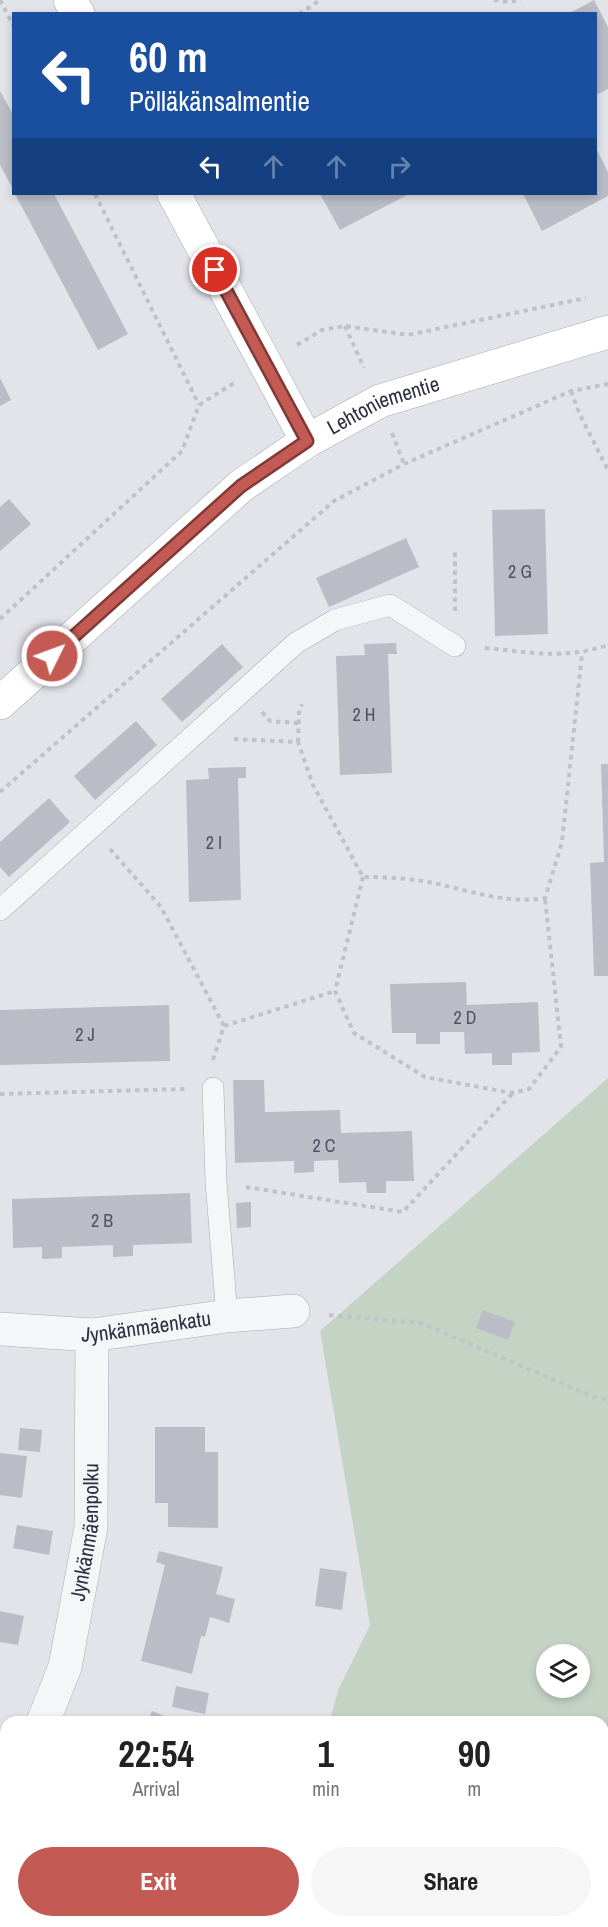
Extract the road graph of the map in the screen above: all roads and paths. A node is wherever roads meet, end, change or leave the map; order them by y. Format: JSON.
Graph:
{"nodes":[{"id":1,"x":0,"y":0,"type":"edge"},
{"id":2,"x":320,"y":0,"type":"edge"},
{"id":3,"x":494,"y":0,"type":"edge"},
{"id":4,"x":521,"y":0,"type":"edge"},
{"id":5,"x":302,"y":12,"type":"edge"},
{"id":6,"x":12,"y":23,"type":"edge"},
{"id":7,"x":95,"y":195,"type":"edge"},
{"id":8,"x":175,"y":195,"type":"edge"},
{"id":9,"x":608,"y":332,"type":"edge"},
{"id":10,"x":608,"y":384,"type":"edge"},
{"id":11,"x":571,"y":391,"type":"junction"},
{"id":12,"x":199,"y":405,"type":"dead end"},
{"id":13,"x":307,"y":441,"type":"junction"},
{"id":14,"x":608,"y":470,"type":"edge"},
{"id":15,"x":455,"y":550,"type":"dead end"},
{"id":16,"x":455,"y":645,"type":"junction"},
{"id":17,"x":608,"y":645,"type":"edge"},
{"id":18,"x":582,"y":654,"type":"junction"},
{"id":19,"x":0,"y":703,"type":"edge"},
{"id":20,"x":302,"y":704,"type":"dead end"},
{"id":21,"x":259,"y":708,"type":"dead end"},
{"id":22,"x":299,"y":723,"type":"junction"},
{"id":23,"x":193,"y":737,"type":"junction"},
{"id":24,"x":298,"y":742,"type":"junction"},
{"id":25,"x":0,"y":792,"type":"edge"},
{"id":26,"x":92,"y":829,"type":"junction"},
{"id":27,"x":363,"y":877,"type":"junction"},
{"id":28,"x":545,"y":898,"type":"junction"},
{"id":29,"x":0,"y":910,"type":"edge"},
{"id":30,"x":335,"y":991,"type":"junction"},
{"id":31,"x":224,"y":1026,"type":"junction"},
{"id":32,"x":213,"y":1088,"type":"joint"},
{"id":33,"x":186,"y":1089,"type":"dead end"},
{"id":34,"x":512,"y":1093,"type":"junction"},
{"id":35,"x":0,"y":1094,"type":"edge"},
{"id":36,"x":216,"y":1182,"type":"junction"},
{"id":37,"x":293,"y":1311,"type":"joint"},
{"id":38,"x":227,"y":1316,"type":"junction"},
{"id":39,"x":0,"y":1329,"type":"edge"},
{"id":40,"x":92,"y":1335,"type":"junction"},
{"id":41,"x":608,"y":1400,"type":"edge"},
{"id":42,"x":46,"y":1716,"type":"edge"}],
"edges":[{"from":1,"to":6,"type":"path"},
{"from":2,"to":5,"type":"path"},
{"from":3,"to":4,"type":"path"},
{"from":7,"to":12,"type":"path"},
{"from":8,"to":13,"type":"main road"},
{"from":9,"to":13,"type":"main road","name":"Lehtoniementie"},
{"from":10,"to":11,"type":"path"},
{"from":11,"to":14,"type":"path"},
{"from":11,"to":25,"type":"path"},
{"from":13,"to":19,"type":"main road","name":"Lehtoniementie"},
{"from":15,"to":16,"type":"path"},
{"from":16,"to":18,"type":"path"},
{"from":16,"to":23,"type":"lane"},
{"from":17,"to":18,"type":"path"},
{"from":18,"to":28,"type":"path"},
{"from":20,"to":22,"type":"path"},
{"from":21,"to":22,"type":"path"},
{"from":22,"to":24,"type":"path"},
{"from":23,"to":24,"type":"path"},
{"from":23,"to":26,"type":"lane"},
{"from":24,"to":27,"type":"path"},
{"from":26,"to":29,"type":"lane"},
{"from":26,"to":31,"type":"path"},
{"from":27,"to":28,"type":"path"},
{"from":27,"to":30,"type":"path"},
{"from":28,"to":34,"type":"path"},
{"from":30,"to":31,"type":"path"},
{"from":30,"to":34,"type":"path"},
{"from":31,"to":32,"type":"path"},
{"from":32,"to":36,"type":"lane"},
{"from":33,"to":35,"type":"path"},
{"from":34,"to":36,"type":"path"},
{"from":36,"to":38,"type":"lane"},
{"from":37,"to":38,"type":"street","name":"Jynkänmäenkatu"},
{"from":37,"to":41,"type":"path"},
{"from":38,"to":40,"type":"street","name":"Jynkänmäenkatu"},
{"from":39,"to":40,"type":"street","name":"Jynkänmäenkatu"},
{"from":40,"to":42,"type":"street","name":"Jynkänmäenpolku"}]}
